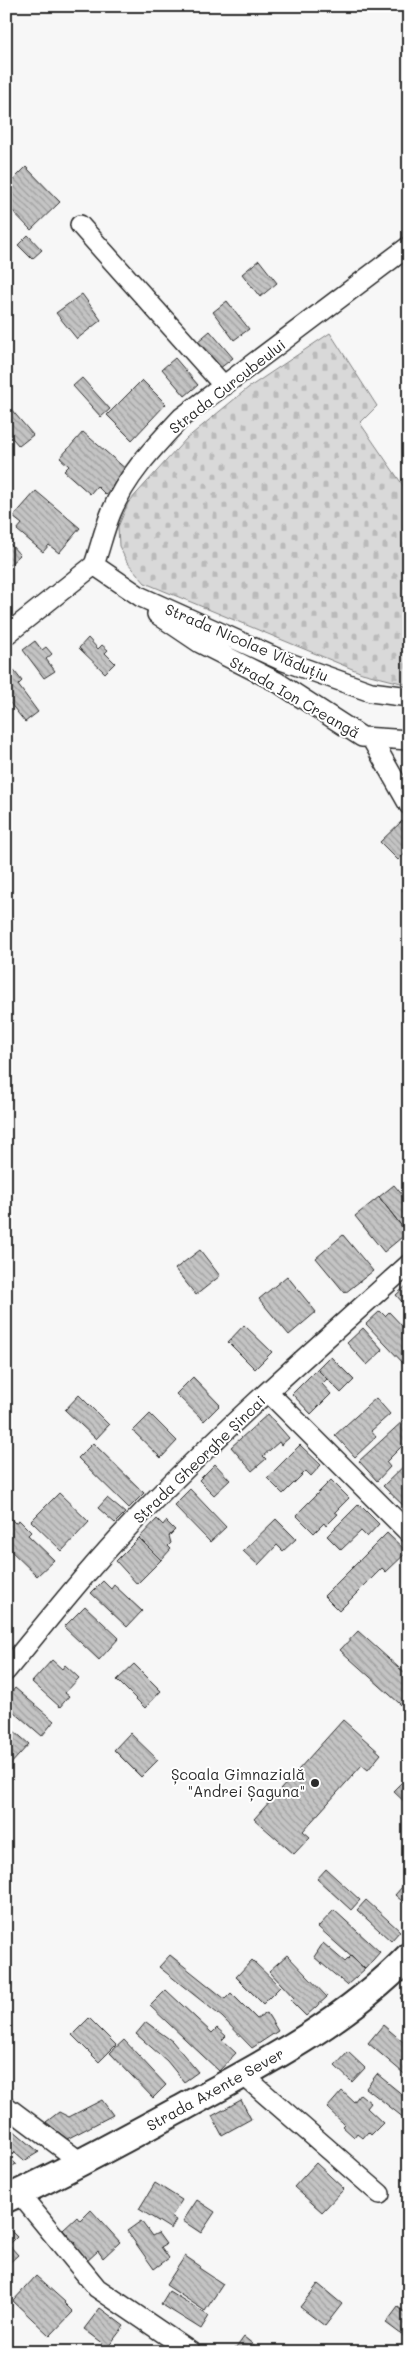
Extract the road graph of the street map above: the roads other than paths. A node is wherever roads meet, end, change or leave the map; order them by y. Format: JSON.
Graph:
{"nodes":[{"id":1,"x":80,"y":225,"type":"dead end"},
{"id":2,"x":409,"y":246,"type":"edge"},
{"id":3,"x":224,"y":386,"type":"junction"},
{"id":4,"x":94,"y":565,"type":"junction"},
{"id":5,"x":141,"y":597,"type":"junction"},
{"id":6,"x":6,"y":635,"type":"edge"},
{"id":7,"x":409,"y":697,"type":"edge"},
{"id":8,"x":371,"y":738,"type":"junction"},
{"id":9,"x":409,"y":740,"type":"edge"},
{"id":10,"x":409,"y":805,"type":"edge"},
{"id":11,"x":409,"y":1264,"type":"edge"},
{"id":12,"x":268,"y":1392,"type":"junction"},
{"id":13,"x":409,"y":1533,"type":"edge"},
{"id":14,"x":6,"y":1671,"type":"edge"},
{"id":15,"x":409,"y":1956,"type":"edge"},
{"id":16,"x":243,"y":2075,"type":"junction"},
{"id":17,"x":6,"y":2106,"type":"edge"},
{"id":18,"x":82,"y":2163,"type":"junction"},
{"id":19,"x":380,"y":2194,"type":"dead end"},
{"id":20,"x":13,"y":2196,"type":"edge"},
{"id":21,"x":190,"y":2352,"type":"edge"}],
"edges":[{"from":1,"to":3,"type":"street"},
{"from":2,"to":3,"type":"street","name":"Strada Curcubeului"},
{"from":3,"to":4,"type":"street","name":"Strada Curcubeului"},
{"from":4,"to":5,"type":"street","name":"Strada Nicolae Vlăduțiu"},
{"from":4,"to":6,"type":"street"},
{"from":5,"to":7,"type":"street","name":"Strada Nicolae Vlăduțiu"},
{"from":5,"to":8,"type":"street","name":"Strada Ion Creangă"},
{"from":8,"to":9,"type":"street","name":"Strada Ion Creangă"},
{"from":8,"to":10,"type":"street"},
{"from":11,"to":12,"type":"street","name":"Strada Gheorghe Șincai"},
{"from":12,"to":13,"type":"street"},
{"from":12,"to":14,"type":"street","name":"Strada Gheorghe Șincai"},
{"from":15,"to":16,"type":"main road","name":"Strada Axente Sever"},
{"from":16,"to":18,"type":"main road","name":"Strada Axente Sever"},
{"from":16,"to":19,"type":"street"},
{"from":17,"to":18,"type":"street"},
{"from":18,"to":20,"type":"main road","name":"Strada Axente Sever"},
{"from":20,"to":21,"type":"street"}]}
